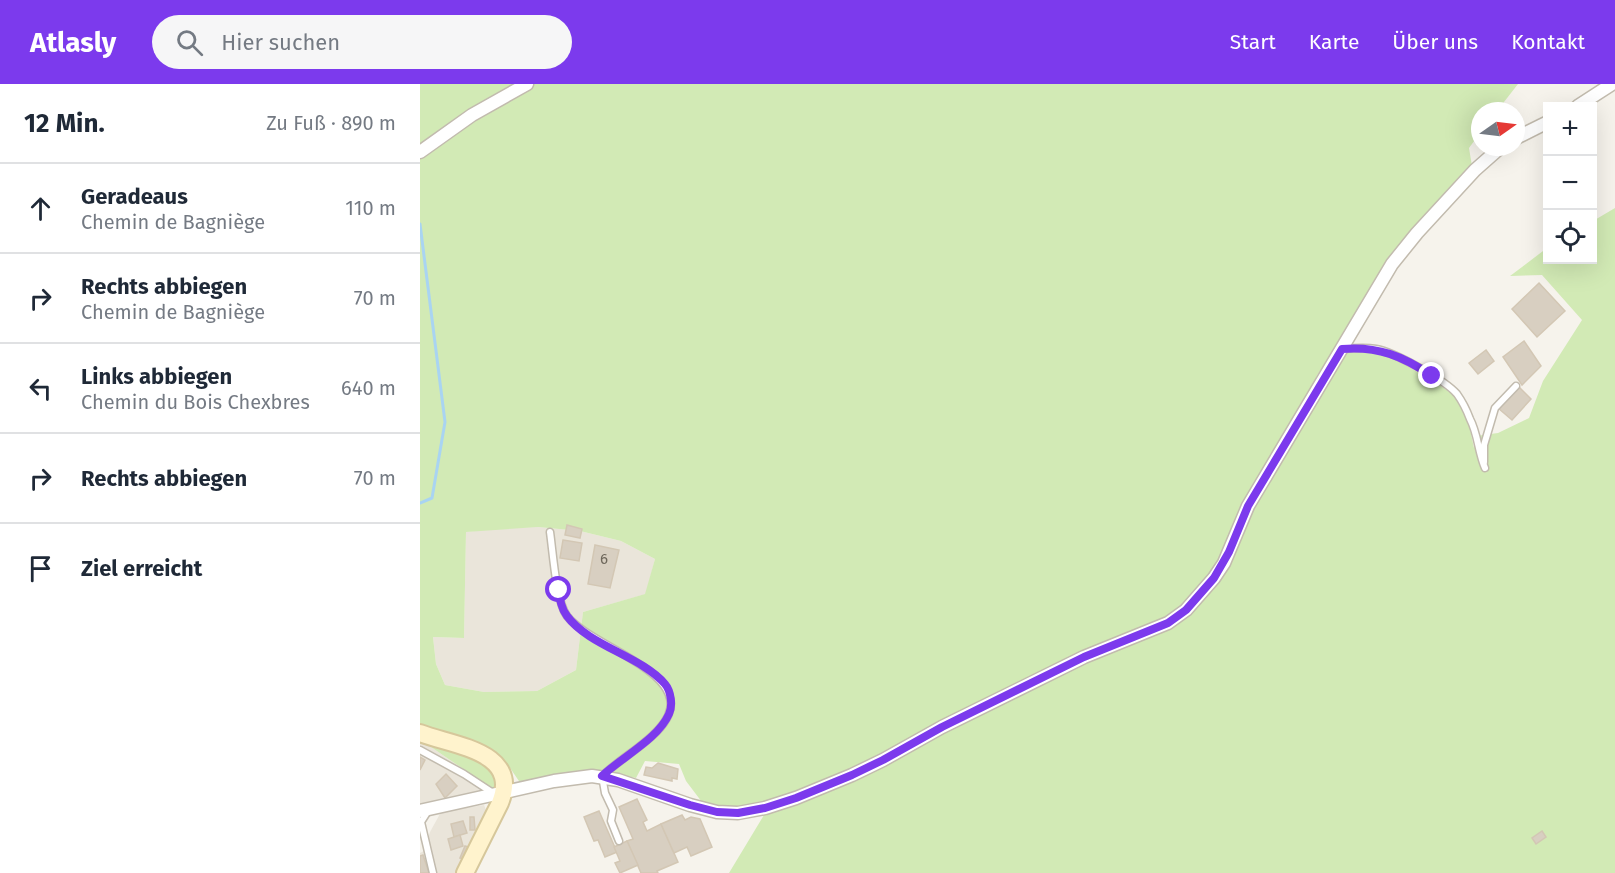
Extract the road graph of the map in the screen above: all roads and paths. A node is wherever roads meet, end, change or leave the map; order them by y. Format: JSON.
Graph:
{"nodes":[{"id":1,"x":527,"y":84,"type":"edge"},
{"id":2,"x":1612,"y":84,"type":"edge"},
{"id":3,"x":1584,"y":102,"type":"edge"},
{"id":4,"x":1543,"y":124,"type":"edge"},
{"id":5,"x":1525,"y":134,"type":"edge"},
{"id":6,"x":420,"y":152,"type":"edge"},
{"id":7,"x":1491,"y":156,"type":"edge"},
{"id":8,"x":1342,"y":349,"type":"junction"},
{"id":9,"x":1516,"y":386,"type":"dead end"},
{"id":10,"x":550,"y":532,"type":"dead end"},
{"id":11,"x":420,"y":733,"type":"edge"},
{"id":12,"x":420,"y":750,"type":"edge"},
{"id":13,"x":602,"y":776,"type":"junction"},
{"id":14,"x":499,"y":793,"type":"junction"},
{"id":15,"x":434,"y":808,"type":"junction"},
{"id":16,"x":420,"y":811,"type":"edge"},
{"id":17,"x":619,"y":842,"type":"dead end"},
{"id":18,"x":433,"y":873,"type":"edge"},
{"id":19,"x":465,"y":873,"type":"edge"}],
"edges":[{"from":1,"to":6,"type":"street"},
{"from":2,"to":3,"type":"street"},
{"from":4,"to":5,"type":"street"},
{"from":7,"to":8,"type":"street"},
{"from":8,"to":9,"type":"lane"},
{"from":8,"to":13,"type":"street"},
{"from":10,"to":13,"type":"lane"},
{"from":11,"to":14,"type":"street"},
{"from":12,"to":14,"type":"lane"},
{"from":13,"to":14,"type":"street"},
{"from":13,"to":17,"type":"lane"},
{"from":14,"to":15,"type":"street"},
{"from":14,"to":19,"type":"street"},
{"from":15,"to":16,"type":"street"},
{"from":15,"to":18,"type":"lane"}]}
